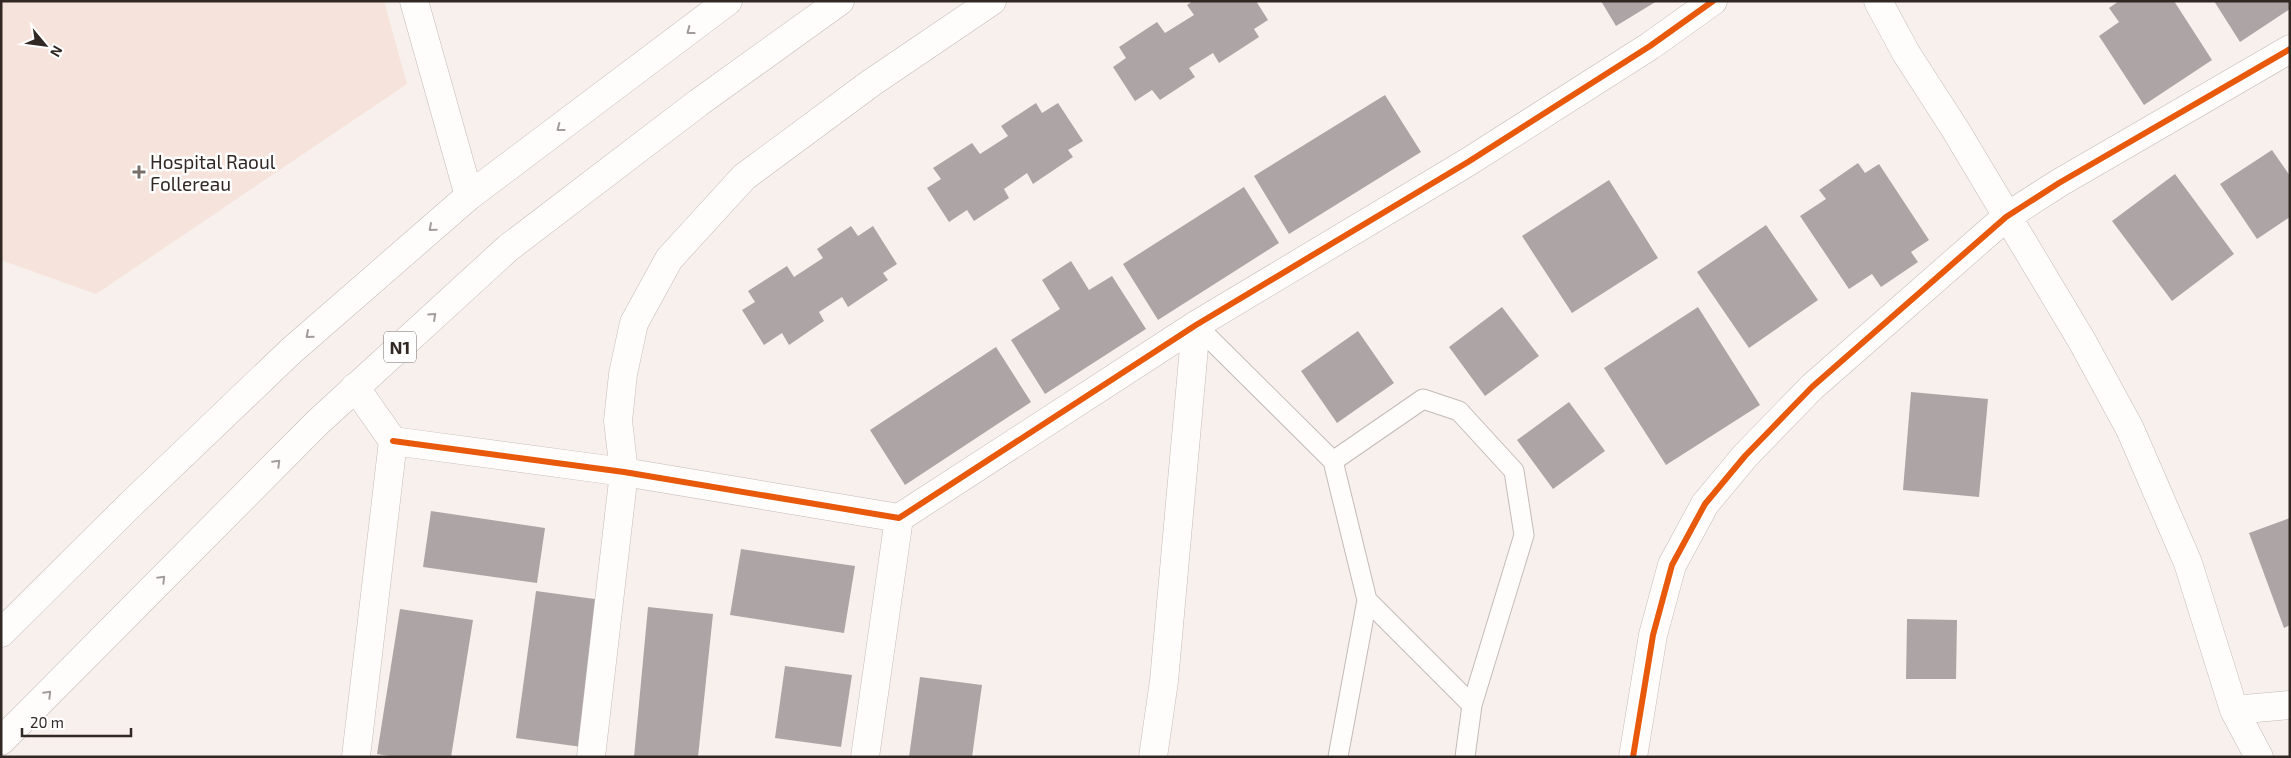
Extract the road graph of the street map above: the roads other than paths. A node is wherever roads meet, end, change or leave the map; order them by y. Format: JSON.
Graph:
{"nodes":[{"id":1,"x":414,"y":1,"type":"edge"},
{"id":2,"x":728,"y":1,"type":"edge"},
{"id":3,"x":840,"y":1,"type":"edge"},
{"id":4,"x":992,"y":1,"type":"edge"},
{"id":5,"x":1714,"y":1,"type":"edge"},
{"id":6,"x":1878,"y":1,"type":"edge"},
{"id":7,"x":2290,"y":49,"type":"edge"},
{"id":8,"x":469,"y":196,"type":"junction"},
{"id":9,"x":2006,"y":217,"type":"junction"},
{"id":10,"x":1196,"y":325,"type":"junction"},
{"id":11,"x":355,"y":388,"type":"junction"},
{"id":12,"x":393,"y":441,"type":"junction"},
{"id":13,"x":1333,"y":461,"type":"junction"},
{"id":14,"x":624,"y":472,"type":"junction"},
{"id":15,"x":899,"y":518,"type":"junction"},
{"id":16,"x":1367,"y":600,"type":"junction"},
{"id":17,"x":1,"y":633,"type":"edge"},
{"id":18,"x":1472,"y":705,"type":"junction"},
{"id":19,"x":2290,"y":705,"type":"edge"},
{"id":20,"x":2234,"y":710,"type":"junction"},
{"id":21,"x":1,"y":742,"type":"edge"},
{"id":22,"x":356,"y":757,"type":"edge"},
{"id":23,"x":591,"y":757,"type":"edge"},
{"id":24,"x":865,"y":757,"type":"edge"},
{"id":25,"x":1153,"y":757,"type":"edge"},
{"id":26,"x":1338,"y":757,"type":"edge"},
{"id":27,"x":1465,"y":757,"type":"edge"},
{"id":28,"x":1633,"y":757,"type":"edge"},
{"id":29,"x":2259,"y":757,"type":"edge"}],
"edges":[{"from":1,"to":8,"type":"street"},
{"from":2,"to":8,"type":"street","one_way":true},
{"from":11,"to":3,"type":"street","number":"N1","one_way":true},
{"from":4,"to":14,"type":"street"},
{"from":5,"to":10,"type":"street"},
{"from":6,"to":9,"type":"street"},
{"from":7,"to":9,"type":"street"},
{"from":8,"to":17,"type":"street","one_way":true},
{"from":9,"to":20,"type":"street"},
{"from":9,"to":28,"type":"street"},
{"from":10,"to":13,"type":"lane"},
{"from":10,"to":15,"type":"street"},
{"from":10,"to":25,"type":"street"},
{"from":11,"to":12,"type":"street"},
{"from":21,"to":11,"type":"street","number":"N1","one_way":true},
{"from":12,"to":14,"type":"street"},
{"from":12,"to":22,"type":"street"},
{"from":13,"to":16,"type":"lane"},
{"from":13,"to":18,"type":"lane"},
{"from":14,"to":15,"type":"street"},
{"from":14,"to":23,"type":"street"},
{"from":15,"to":24,"type":"street"},
{"from":16,"to":18,"type":"lane"},
{"from":16,"to":26,"type":"lane"},
{"from":18,"to":27,"type":"lane"},
{"from":19,"to":20,"type":"street"},
{"from":20,"to":29,"type":"street"}]}
